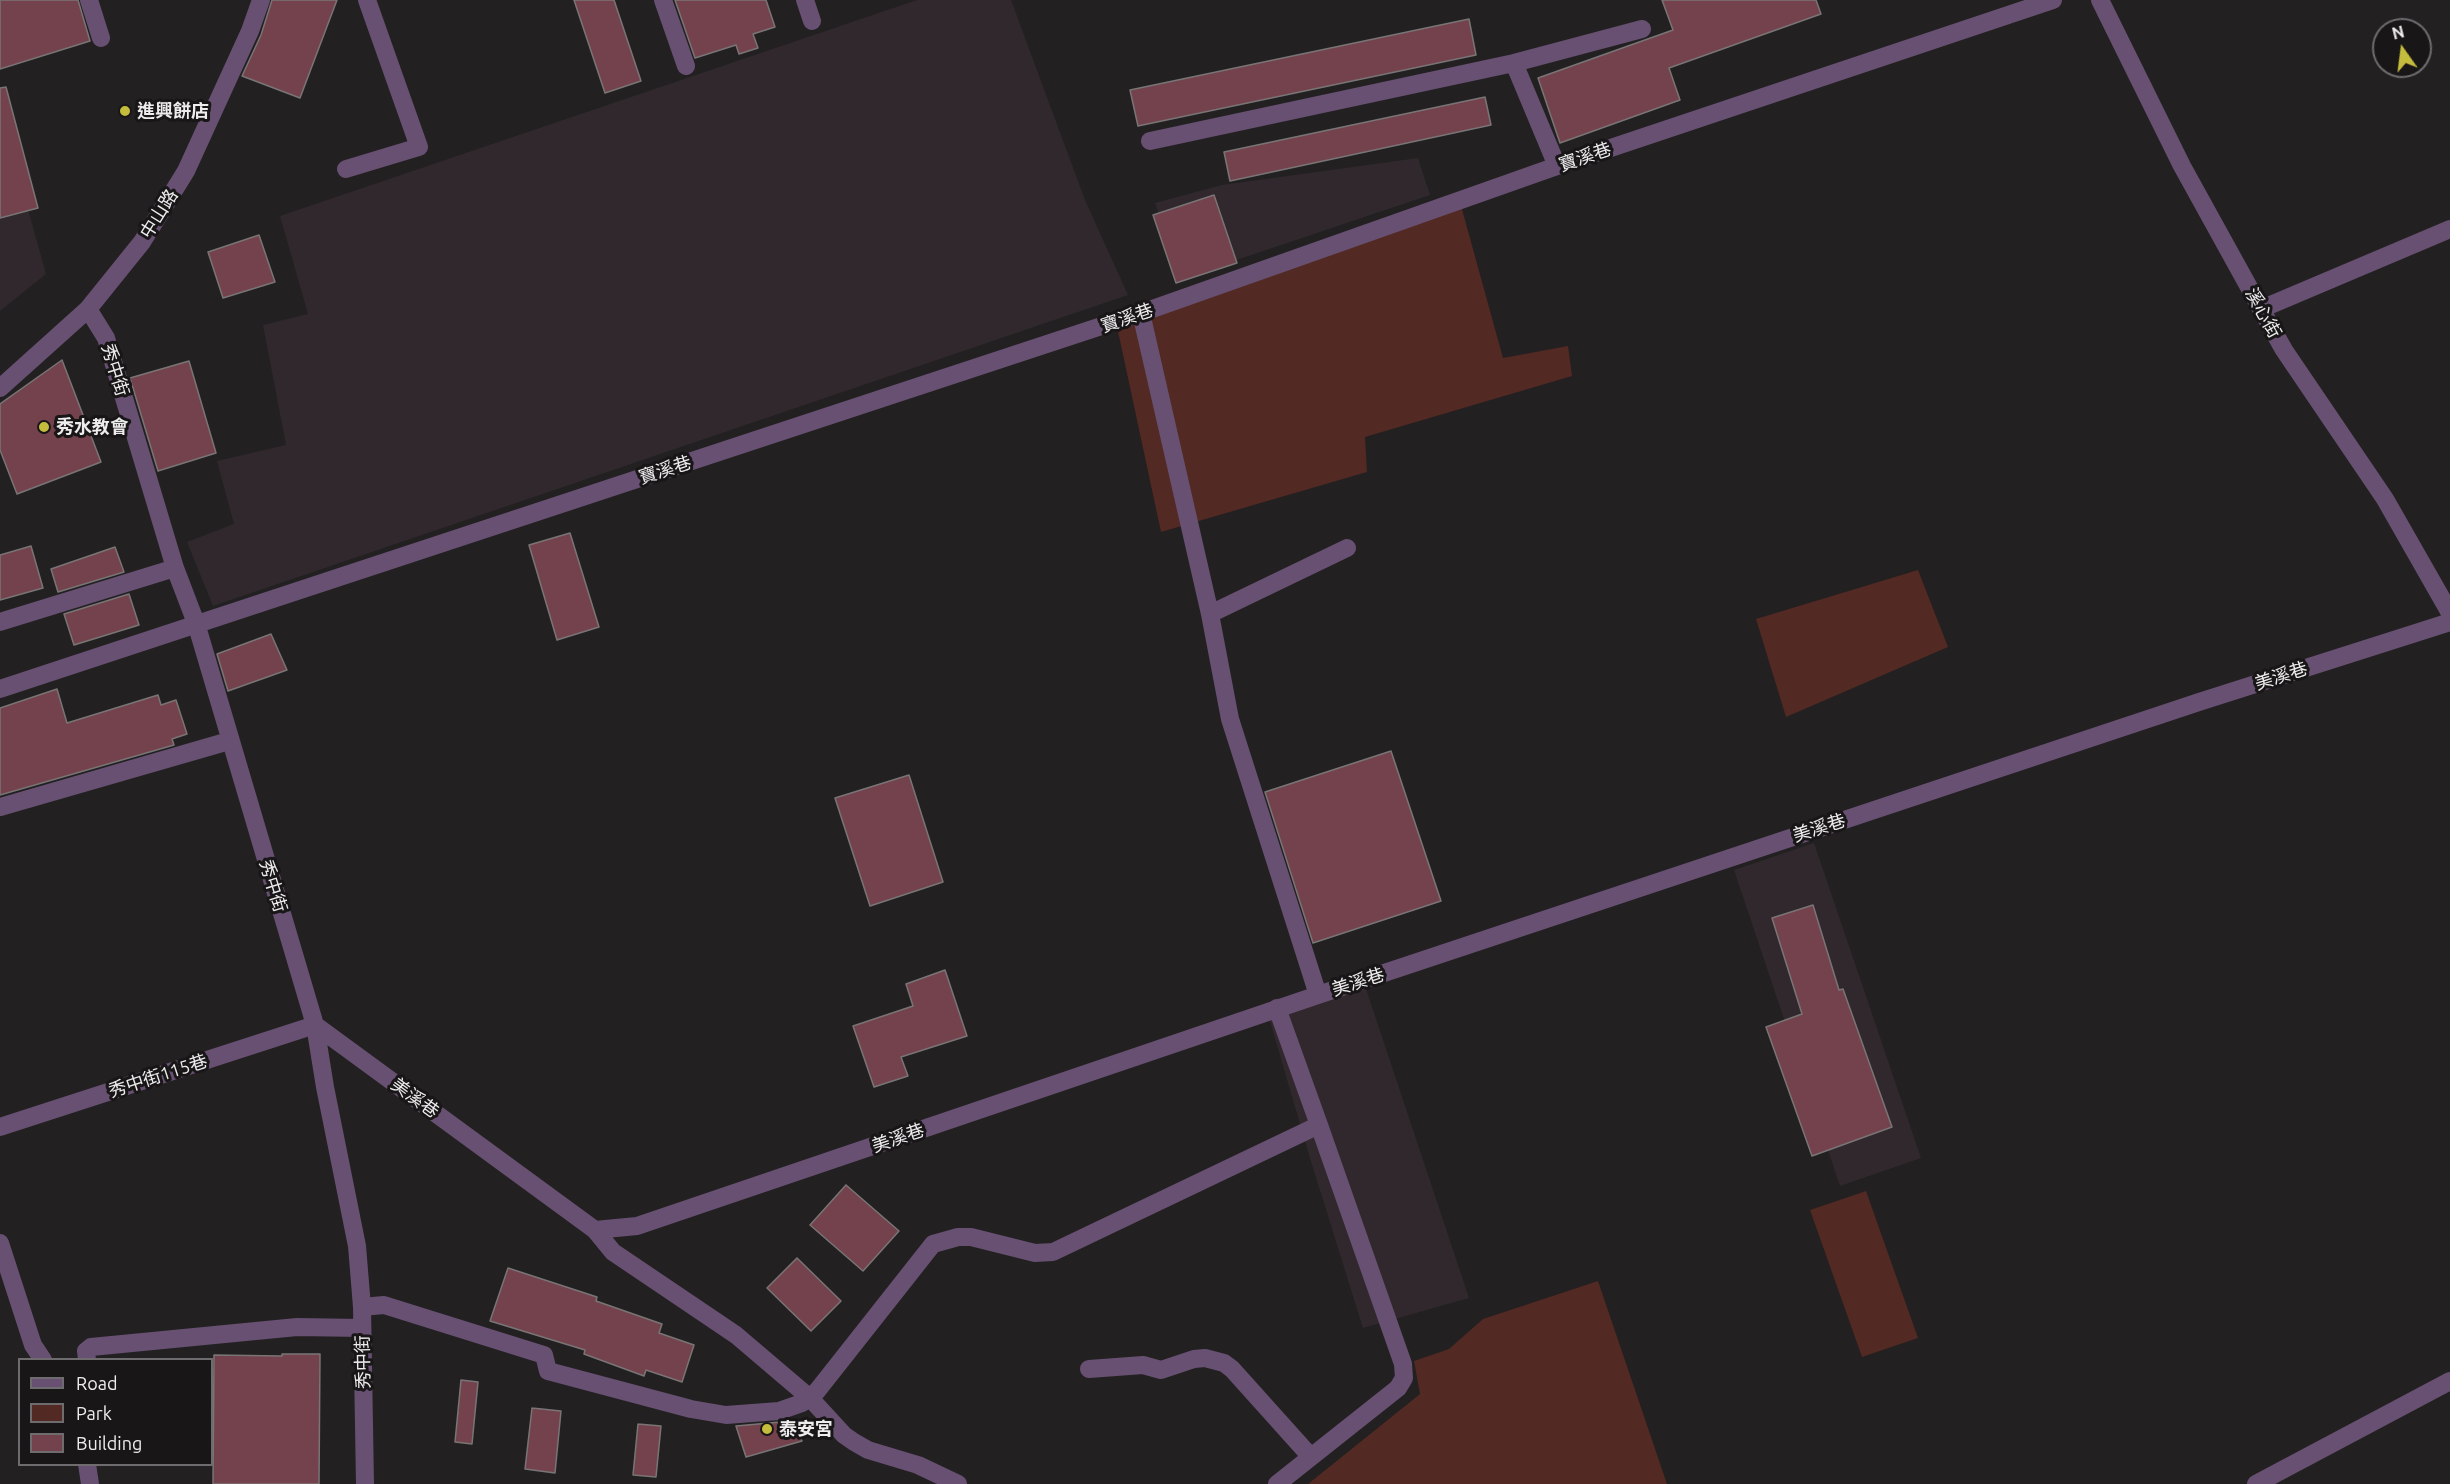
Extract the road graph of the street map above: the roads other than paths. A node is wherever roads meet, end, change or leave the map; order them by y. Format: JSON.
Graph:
{"nodes":[{"id":1,"x":88,"y":0,"type":"edge"},
{"id":2,"x":261,"y":0,"type":"edge"},
{"id":3,"x":367,"y":0,"type":"edge"},
{"id":4,"x":663,"y":0,"type":"edge"},
{"id":5,"x":805,"y":0,"type":"edge"},
{"id":6,"x":2053,"y":0,"type":"edge"},
{"id":7,"x":2100,"y":0,"type":"edge"},
{"id":8,"x":812,"y":21,"type":"dead end"},
{"id":9,"x":1642,"y":29,"type":"dead end"},
{"id":10,"x":101,"y":38,"type":"dead end"},
{"id":11,"x":1514,"y":63,"type":"junction"},
{"id":12,"x":686,"y":66,"type":"dead end"},
{"id":13,"x":1150,"y":141,"type":"dead end"},
{"id":14,"x":1557,"y":166,"type":"junction"},
{"id":15,"x":346,"y":169,"type":"dead end"},
{"id":16,"x":2450,"y":229,"type":"edge"},
{"id":17,"x":88,"y":309,"type":"junction"},
{"id":18,"x":2261,"y":309,"type":"junction"},
{"id":19,"x":1142,"y":313,"type":"junction"},
{"id":20,"x":0,"y":388,"type":"edge"},
{"id":21,"x":1347,"y":548,"type":"dead end"},
{"id":22,"x":175,"y":568,"type":"junction"},
{"id":23,"x":2450,"y":613,"type":"edge"},
{"id":24,"x":1210,"y":614,"type":"junction"},
{"id":25,"x":0,"y":622,"type":"edge"},
{"id":26,"x":2450,"y":622,"type":"edge"},
{"id":27,"x":196,"y":623,"type":"junction"},
{"id":28,"x":0,"y":689,"type":"edge"},
{"id":29,"x":229,"y":741,"type":"junction"},
{"id":30,"x":0,"y":807,"type":"edge"},
{"id":31,"x":1318,"y":995,"type":"junction"},
{"id":32,"x":1277,"y":1008,"type":"junction"},
{"id":33,"x":315,"y":1025,"type":"junction"},
{"id":34,"x":1318,"y":1125,"type":"junction"},
{"id":35,"x":0,"y":1127,"type":"edge"},
{"id":36,"x":595,"y":1230,"type":"junction"},
{"id":37,"x":0,"y":1243,"type":"edge"},
{"id":38,"x":362,"y":1307,"type":"junction"},
{"id":39,"x":362,"y":1328,"type":"junction"},
{"id":40,"x":42,"y":1358,"type":"edge"},
{"id":41,"x":87,"y":1358,"type":"edge"},
{"id":42,"x":1089,"y":1369,"type":"dead end"},
{"id":43,"x":2450,"y":1381,"type":"edge"},
{"id":44,"x":810,"y":1398,"type":"junction"},
{"id":45,"x":1311,"y":1457,"type":"junction"},
{"id":46,"x":87,"y":1466,"type":"edge"},
{"id":47,"x":90,"y":1484,"type":"edge"},
{"id":48,"x":365,"y":1484,"type":"edge"},
{"id":49,"x":958,"y":1484,"type":"edge"},
{"id":50,"x":1277,"y":1484,"type":"edge"},
{"id":51,"x":2256,"y":1484,"type":"edge"}],
"edges":[{"from":1,"to":10,"type":"street"},
{"from":2,"to":17,"type":"street","name":"中山路"},
{"from":3,"to":15,"type":"street"},
{"from":4,"to":12,"type":"street"},
{"from":5,"to":8,"type":"street"},
{"from":6,"to":14,"type":"street","name":"寶溪巷"},
{"from":7,"to":18,"type":"street","name":"溪心街"},
{"from":9,"to":11,"type":"street"},
{"from":11,"to":13,"type":"street"},
{"from":11,"to":14,"type":"street"},
{"from":14,"to":19,"type":"street","name":"寶溪巷"},
{"from":16,"to":18,"type":"street"},
{"from":17,"to":20,"type":"street","name":"中山路"},
{"from":17,"to":22,"type":"street","name":"秀中街"},
{"from":18,"to":23,"type":"street","name":"溪心街"},
{"from":19,"to":24,"type":"street"},
{"from":19,"to":27,"type":"street","name":"寶溪巷"},
{"from":21,"to":24,"type":"street"},
{"from":22,"to":25,"type":"street"},
{"from":22,"to":27,"type":"street","name":"秀中街"},
{"from":24,"to":31,"type":"street"},
{"from":26,"to":31,"type":"street","name":"美溪巷"},
{"from":27,"to":28,"type":"street","name":"寶溪巷"},
{"from":27,"to":29,"type":"street","name":"秀中街"},
{"from":29,"to":30,"type":"street"},
{"from":29,"to":33,"type":"street","name":"秀中街"},
{"from":31,"to":32,"type":"street","name":"美溪巷"},
{"from":32,"to":34,"type":"street"},
{"from":32,"to":36,"type":"street","name":"美溪巷"},
{"from":33,"to":35,"type":"street","name":"秀中街115巷"},
{"from":33,"to":36,"type":"street","name":"美溪巷"},
{"from":33,"to":38,"type":"street","name":"秀中街"},
{"from":34,"to":44,"type":"street"},
{"from":34,"to":45,"type":"street"},
{"from":36,"to":44,"type":"street"},
{"from":37,"to":40,"type":"street"},
{"from":38,"to":39,"type":"street","name":"秀中街"},
{"from":38,"to":44,"type":"street"},
{"from":39,"to":41,"type":"street"},
{"from":39,"to":48,"type":"street","name":"秀中街"},
{"from":42,"to":45,"type":"street"},
{"from":43,"to":51,"type":"street"},
{"from":44,"to":49,"type":"street"},
{"from":45,"to":50,"type":"street"},
{"from":46,"to":47,"type":"street"}]}
